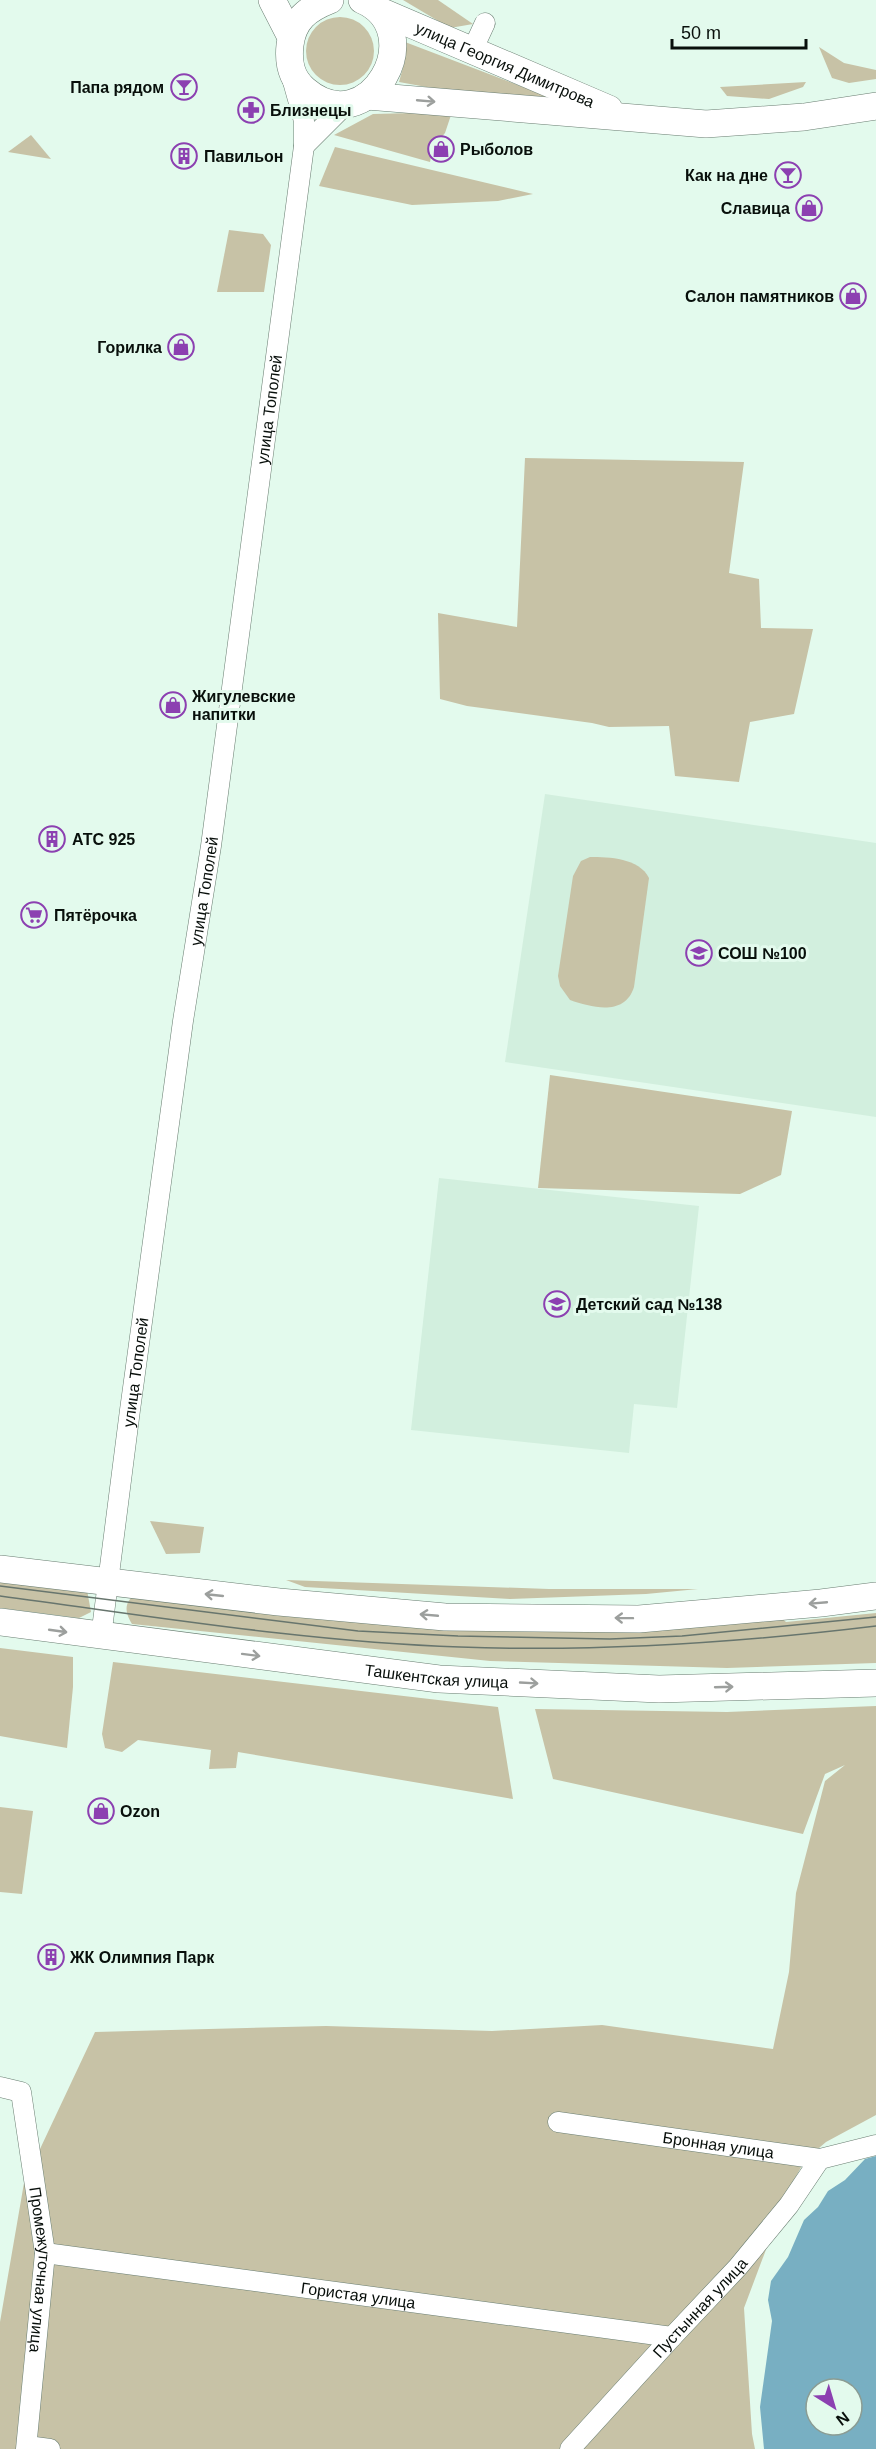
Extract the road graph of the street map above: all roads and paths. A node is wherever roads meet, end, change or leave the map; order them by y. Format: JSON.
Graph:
{"nodes":[{"id":1,"x":272,"y":0,"type":"edge"},
{"id":2,"x":330,"y":0,"type":"edge"},
{"id":3,"x":371,"y":6,"type":"edge"},
{"id":4,"x":485,"y":23,"type":"dead end"},
{"id":5,"x":291,"y":37,"type":"junction"},
{"id":6,"x":472,"y":51,"type":"junction"},
{"id":7,"x":290,"y":69,"type":"junction"},
{"id":8,"x":357,"y":100,"type":"junction"},
{"id":9,"x":876,"y":106,"type":"edge"},
{"id":10,"x":633,"y":119,"type":"junction"},
{"id":11,"x":304,"y":146,"type":"junction"},
{"id":12,"x":0,"y":1569,"type":"edge"},
{"id":13,"x":109,"y":1583,"type":"junction"},
{"id":14,"x":876,"y":1596,"type":"edge"},
{"id":15,"x":0,"y":1622,"type":"edge"},
{"id":16,"x":101,"y":1637,"type":"junction"},
{"id":17,"x":876,"y":1683,"type":"edge"},
{"id":18,"x":0,"y":2087,"type":"edge"},
{"id":19,"x":558,"y":2122,"type":"dead end"},
{"id":20,"x":876,"y":2145,"type":"edge"},
{"id":21,"x":820,"y":2159,"type":"junction"},
{"id":22,"x":45,"y":2253,"type":"junction"},
{"id":23,"x":672,"y":2337,"type":"junction"},
{"id":24,"x":27,"y":2447,"type":"edge"},
{"id":25,"x":50,"y":2449,"type":"edge"},
{"id":26,"x":570,"y":2449,"type":"edge"}],
"edges":[{"from":1,"to":5,"type":"main road"},
{"from":2,"to":5,"type":"main road"},
{"from":3,"to":6,"type":"main road","name":"улица Георгия Димитрова"},
{"from":3,"to":8,"type":"main road"},
{"from":4,"to":6,"type":"street"},
{"from":5,"to":7,"type":"main road"},
{"from":6,"to":10,"type":"main road","name":"улица Георгия Димитрова"},
{"from":7,"to":8,"type":"main road","name":"улица Георгия Димитрова"},
{"from":7,"to":11,"type":"street","name":"улица Тополей"},
{"from":8,"to":10,"type":"main road","name":"улица Георгия Димитрова","one_way":true},
{"from":8,"to":11,"type":"street"},
{"from":9,"to":10,"type":"main road","name":"улица Георгия Димитрова"},
{"from":11,"to":13,"type":"street","name":"улица Тополей"},
{"from":12,"to":13,"type":"main road"},
{"from":14,"to":13,"type":"main road","one_way":true},
{"from":13,"to":16,"type":"street","name":"улица Тополей"},
{"from":15,"to":16,"type":"main road","name":"Ташкентская улица","one_way":true},
{"from":16,"to":17,"type":"main road","name":"Ташкентская улица","one_way":true},
{"from":18,"to":22,"type":"street","name":"Промежуточная улица"},
{"from":19,"to":21,"type":"street","name":"Бронная улица"},
{"from":20,"to":21,"type":"street","name":"Бронная улица"},
{"from":21,"to":23,"type":"street","name":"Пустынная улица"},
{"from":22,"to":23,"type":"street","name":"Гористая улица"},
{"from":22,"to":24,"type":"street","name":"Промежуточная улица"},
{"from":23,"to":26,"type":"street","name":"Пустынная улица"},
{"from":24,"to":25,"type":"street"}]}
